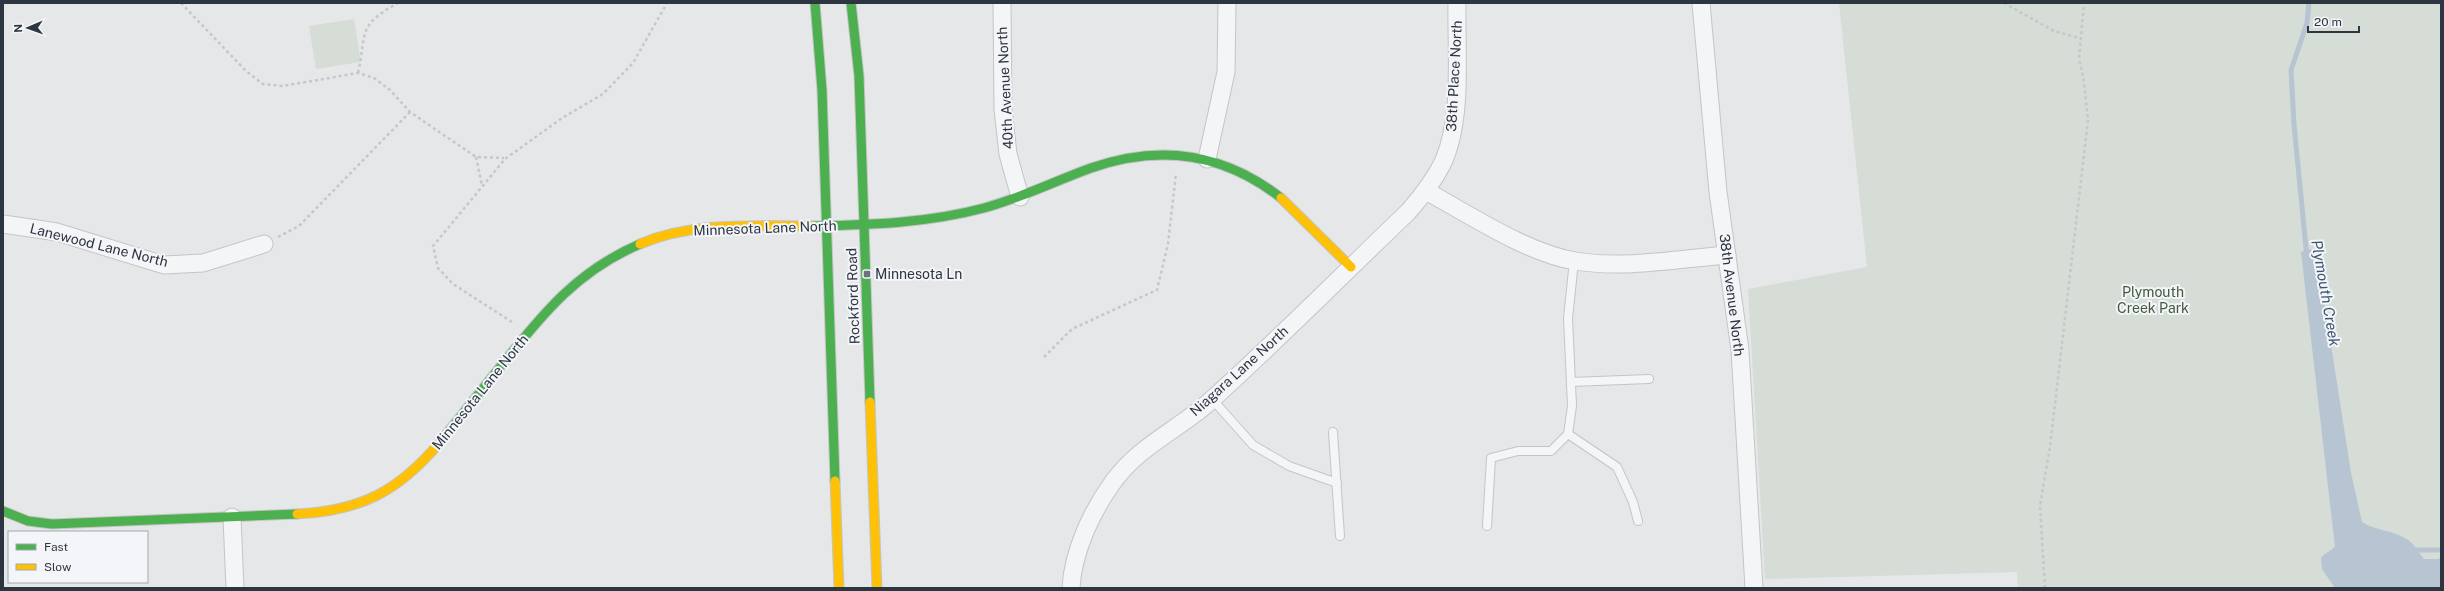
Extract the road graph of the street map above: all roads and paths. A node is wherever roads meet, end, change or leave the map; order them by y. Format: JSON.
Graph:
{"nodes":[{"id":1,"x":181,"y":3,"type":"edge"},
{"id":2,"x":398,"y":3,"type":"edge"},
{"id":3,"x":667,"y":3,"type":"edge"},
{"id":4,"x":815,"y":3,"type":"edge"},
{"id":5,"x":851,"y":3,"type":"edge"},
{"id":6,"x":1002,"y":3,"type":"edge"},
{"id":7,"x":1227,"y":3,"type":"edge"},
{"id":8,"x":1457,"y":3,"type":"edge"},
{"id":9,"x":1701,"y":3,"type":"edge"},
{"id":10,"x":2004,"y":3,"type":"edge"},
{"id":11,"x":2084,"y":3,"type":"edge"},
{"id":12,"x":2079,"y":38,"type":"junction"},
{"id":13,"x":358,"y":73,"type":"junction"},
{"id":14,"x":410,"y":112,"type":"junction"},
{"id":15,"x":1179,"y":155,"type":"junction"},
{"id":16,"x":476,"y":157,"type":"junction"},
{"id":17,"x":505,"y":158,"type":"junction"},
{"id":18,"x":1207,"y":159,"type":"junction"},
{"id":19,"x":482,"y":186,"type":"junction"},
{"id":20,"x":1426,"y":192,"type":"junction"},
{"id":21,"x":1020,"y":197,"type":"junction"},
{"id":22,"x":3,"y":224,"type":"edge"},
{"id":23,"x":827,"y":225,"type":"junction"},
{"id":24,"x":865,"y":225,"type":"junction"},
{"id":25,"x":264,"y":244,"type":"joint"},
{"id":26,"x":1727,"y":255,"type":"junction"},
{"id":27,"x":1574,"y":261,"type":"junction"},
{"id":28,"x":1351,"y":267,"type":"junction"},
{"id":29,"x":527,"y":334,"type":"junction"},
{"id":30,"x":1044,"y":357,"type":"dead end"},
{"id":31,"x":1649,"y":379,"type":"dead end"},
{"id":32,"x":1571,"y":382,"type":"junction"},
{"id":33,"x":1212,"y":399,"type":"junction"},
{"id":34,"x":1333,"y":432,"type":"dead end"},
{"id":35,"x":1568,"y":434,"type":"junction"},
{"id":36,"x":1337,"y":482,"type":"junction"},
{"id":37,"x":3,"y":511,"type":"edge"},
{"id":38,"x":232,"y":517,"type":"junction"},
{"id":39,"x":1638,"y":521,"type":"dead end"},
{"id":40,"x":1487,"y":526,"type":"dead end"},
{"id":41,"x":1340,"y":536,"type":"dead end"},
{"id":42,"x":235,"y":588,"type":"edge"},
{"id":43,"x":839,"y":588,"type":"edge"},
{"id":44,"x":877,"y":588,"type":"edge"},
{"id":45,"x":1071,"y":588,"type":"edge"},
{"id":46,"x":1754,"y":588,"type":"edge"},
{"id":47,"x":2045,"y":588,"type":"edge"}],
"edges":[{"from":1,"to":13,"type":"path"},
{"from":2,"to":13,"type":"path"},
{"from":3,"to":17,"type":"path"},
{"from":4,"to":23,"type":"street","name":"Rockford Road"},
{"from":5,"to":24,"type":"street","name":"Rockford Road"},
{"from":6,"to":21,"type":"street","name":"40th Avenue North"},
{"from":7,"to":18,"type":"street"},
{"from":8,"to":20,"type":"street","name":"38th Place North"},
{"from":9,"to":26,"type":"street","name":"38th Avenue North"},
{"from":10,"to":12,"type":"path"},
{"from":11,"to":12,"type":"path"},
{"from":12,"to":47,"type":"path"},
{"from":13,"to":14,"type":"path"},
{"from":14,"to":16,"type":"path"},
{"from":14,"to":25,"type":"path"},
{"from":15,"to":18,"type":"street","name":"Minnesota Lane North"},
{"from":15,"to":21,"type":"street","name":"Minnesota Lane North"},
{"from":15,"to":30,"type":"path"},
{"from":16,"to":17,"type":"path"},
{"from":16,"to":19,"type":"path"},
{"from":17,"to":19,"type":"path"},
{"from":18,"to":28,"type":"street","name":"Minnesota Lane North"},
{"from":19,"to":29,"type":"path"},
{"from":20,"to":27,"type":"street"},
{"from":20,"to":28,"type":"street","name":"Niagara Lane North"},
{"from":21,"to":24,"type":"street","name":"Minnesota Lane North"},
{"from":22,"to":25,"type":"street","name":"Lanewood Lane North"},
{"from":23,"to":24,"type":"street","name":"Minnesota Lane North"},
{"from":23,"to":29,"type":"street","name":"Minnesota Lane North"},
{"from":23,"to":43,"type":"street","name":"Rockford Road"},
{"from":24,"to":44,"type":"street","name":"Rockford Road"},
{"from":26,"to":27,"type":"street"},
{"from":26,"to":46,"type":"street","name":"38th Avenue North"},
{"from":27,"to":32,"type":"lane"},
{"from":28,"to":33,"type":"street","name":"Niagara Lane North"},
{"from":29,"to":38,"type":"street","name":"Minnesota Lane North"},
{"from":31,"to":32,"type":"lane"},
{"from":32,"to":35,"type":"lane"},
{"from":33,"to":36,"type":"lane"},
{"from":33,"to":45,"type":"street","name":"Niagara Lane North"},
{"from":34,"to":36,"type":"lane"},
{"from":35,"to":39,"type":"lane"},
{"from":35,"to":40,"type":"lane"},
{"from":36,"to":41,"type":"lane"},
{"from":37,"to":38,"type":"street","name":"Minnesota Lane North"},
{"from":38,"to":42,"type":"street"}]}
